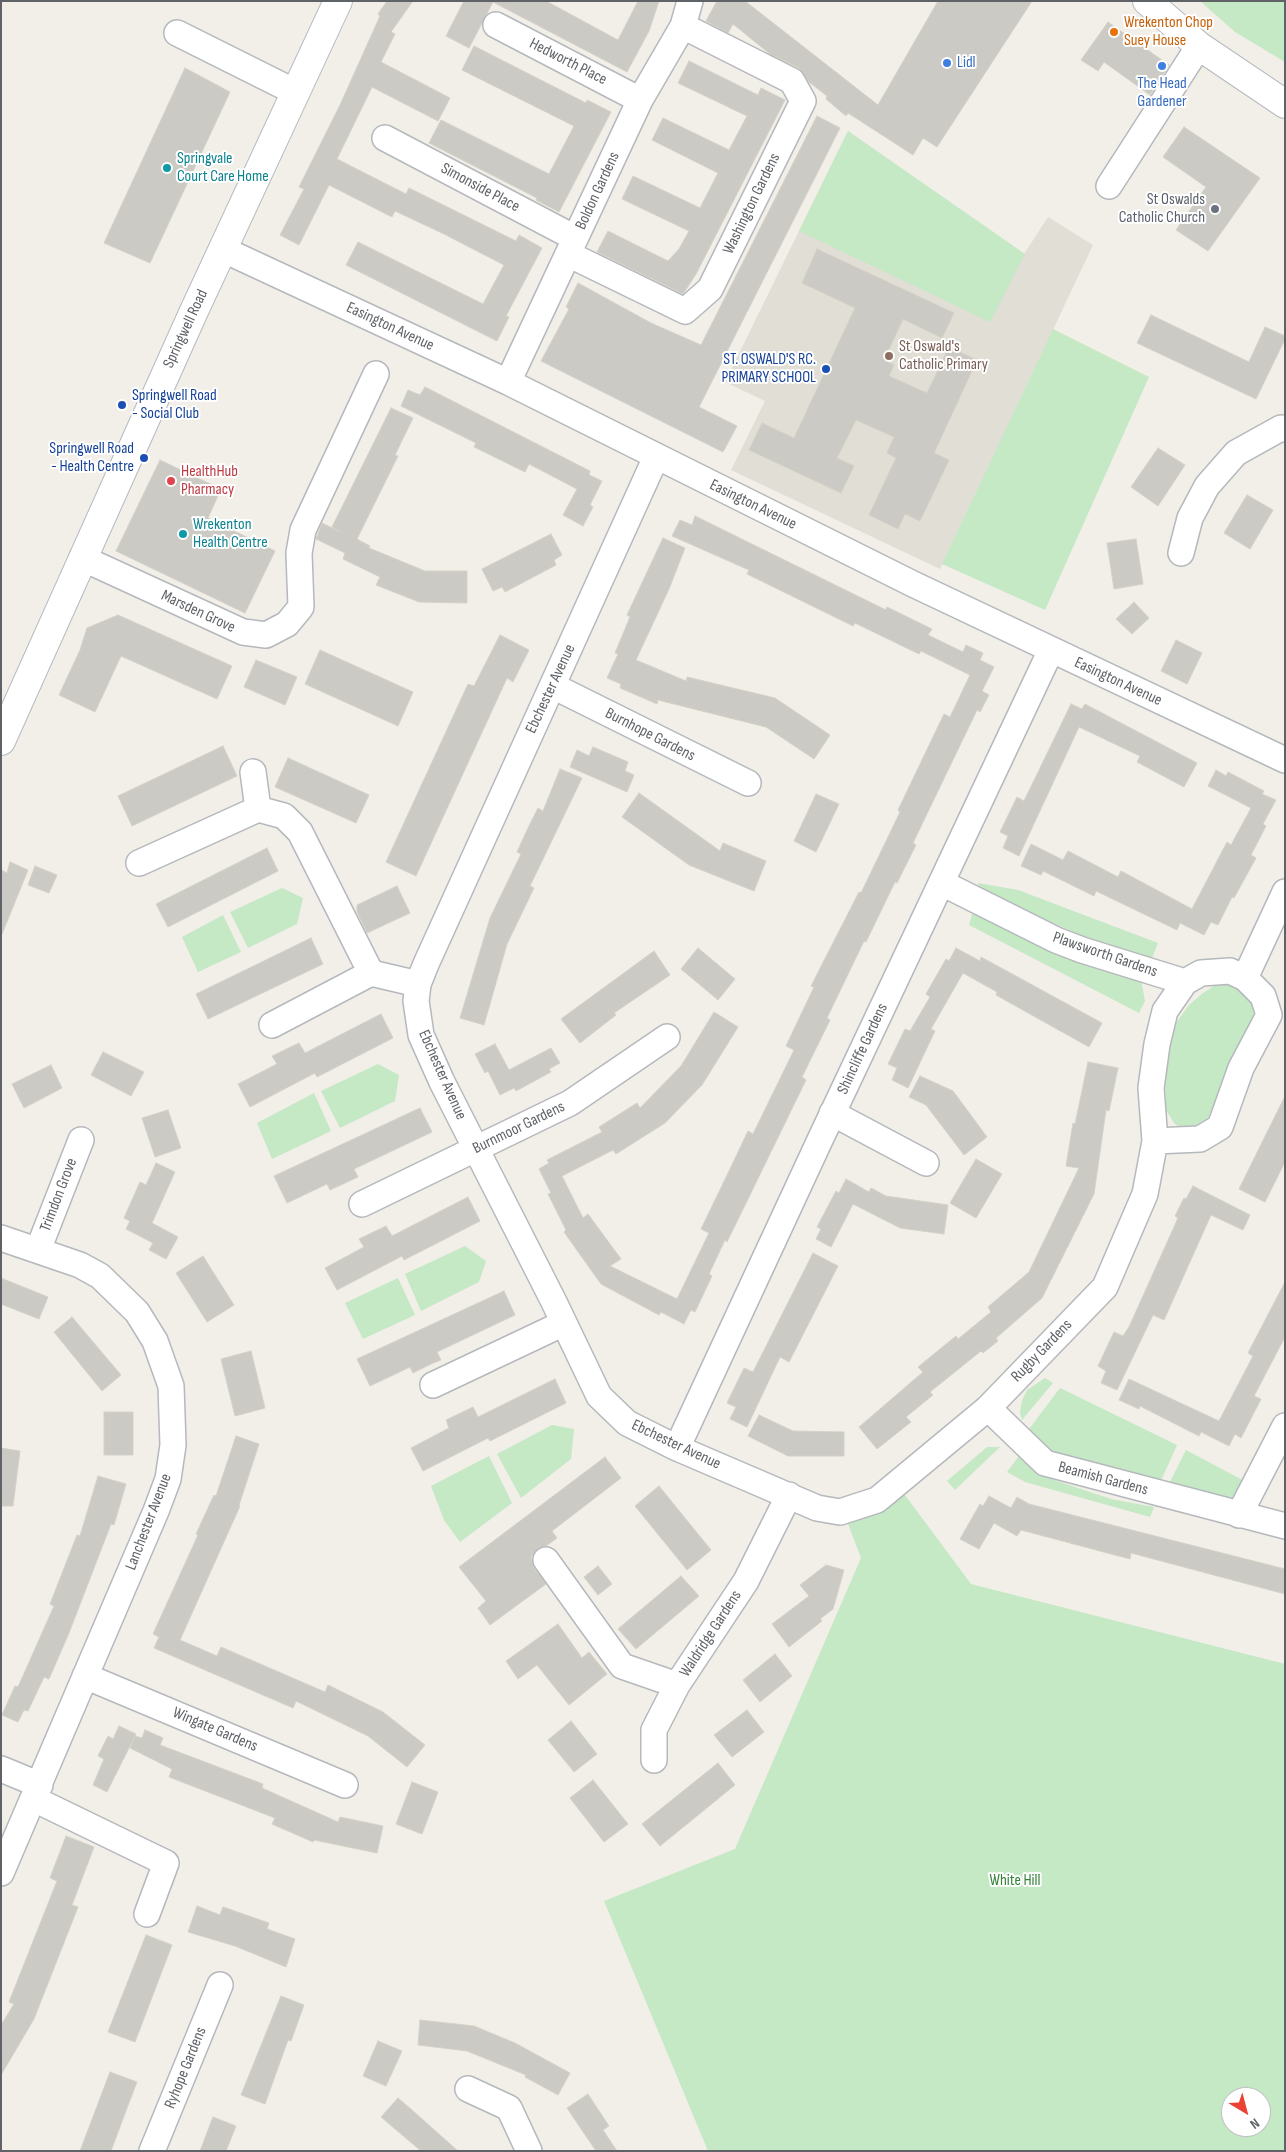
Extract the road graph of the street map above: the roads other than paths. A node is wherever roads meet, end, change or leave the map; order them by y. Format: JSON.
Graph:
{"nodes":[{"id":1,"x":338,"y":1,"type":"edge"},
{"id":2,"x":690,"y":1,"type":"edge"},
{"id":3,"x":1147,"y":1,"type":"edge"},
{"id":4,"x":496,"y":25,"type":"dead end"},
{"id":5,"x":683,"y":26,"type":"junction"},
{"id":6,"x":177,"y":33,"type":"dead end"},
{"id":7,"x":1199,"y":46,"type":"junction"},
{"id":8,"x":295,"y":92,"type":"junction"},
{"id":9,"x":640,"y":100,"type":"junction"},
{"id":10,"x":1285,"y":104,"type":"edge"},
{"id":11,"x":385,"y":138,"type":"dead end"},
{"id":12,"x":1109,"y":186,"type":"dead end"},
{"id":13,"x":572,"y":246,"type":"junction"},
{"id":14,"x":222,"y":249,"type":"junction"},
{"id":15,"x":376,"y":374,"type":"dead end"},
{"id":16,"x":508,"y":382,"type":"junction"},
{"id":17,"x":1285,"y":429,"type":"edge"},
{"id":18,"x":656,"y":458,"type":"junction"},
{"id":19,"x":1181,"y":553,"type":"dead end"},
{"id":20,"x":82,"y":558,"type":"junction"},
{"id":21,"x":1051,"y":650,"type":"junction"},
{"id":22,"x":553,"y":686,"type":"junction"},
{"id":23,"x":1,"y":741,"type":"edge"},
{"id":24,"x":1285,"y":760,"type":"edge"},
{"id":25,"x":253,"y":772,"type":"dead end"},
{"id":26,"x":748,"y":783,"type":"dead end"},
{"id":27,"x":258,"y":808,"type":"junction"},
{"id":28,"x":139,"y":863,"type":"dead end"},
{"id":29,"x":942,"y":883,"type":"junction"},
{"id":30,"x":1285,"y":892,"type":"edge"},
{"id":31,"x":371,"y":973,"type":"junction"},
{"id":32,"x":1245,"y":978,"type":"junction"},
{"id":33,"x":1185,"y":982,"type":"junction"},
{"id":34,"x":418,"y":984,"type":"junction"},
{"id":35,"x":272,"y":1025,"type":"dead end"},
{"id":36,"x":667,"y":1037,"type":"dead end"},
{"id":37,"x":832,"y":1113,"type":"junction"},
{"id":38,"x":81,"y":1140,"type":"dead end"},
{"id":39,"x":1155,"y":1141,"type":"junction"},
{"id":40,"x":477,"y":1149,"type":"junction"},
{"id":41,"x":926,"y":1163,"type":"dead end"},
{"id":42,"x":362,"y":1204,"type":"dead end"},
{"id":43,"x":1,"y":1238,"type":"edge"},
{"id":44,"x":38,"y":1250,"type":"junction"},
{"id":45,"x":564,"y":1323,"type":"junction"},
{"id":46,"x":433,"y":1384,"type":"dead end"},
{"id":47,"x":988,"y":1408,"type":"junction"},
{"id":48,"x":1285,"y":1426,"type":"edge"},
{"id":49,"x":677,"y":1448,"type":"junction"},
{"id":50,"x":789,"y":1495,"type":"junction"},
{"id":51,"x":856,"y":1508,"type":"joint"},
{"id":52,"x":1239,"y":1515,"type":"junction"},
{"id":53,"x":1285,"y":1526,"type":"edge"},
{"id":54,"x":546,"y":1560,"type":"dead end"},
{"id":55,"x":85,"y":1676,"type":"junction"},
{"id":56,"x":678,"y":1684,"type":"junction"},
{"id":57,"x":654,"y":1760,"type":"dead end"},
{"id":58,"x":1,"y":1769,"type":"edge"},
{"id":59,"x":345,"y":1785,"type":"dead end"},
{"id":60,"x":37,"y":1792,"type":"junction"},
{"id":61,"x":1,"y":1873,"type":"edge"},
{"id":62,"x":147,"y":1914,"type":"dead end"},
{"id":63,"x":220,"y":1985,"type":"dead end"},
{"id":64,"x":468,"y":2089,"type":"dead end"},
{"id":65,"x":152,"y":2151,"type":"edge"},
{"id":66,"x":529,"y":2151,"type":"edge"}],
"edges":[{"from":1,"to":8,"type":"main road","name":"Springwell Road"},
{"from":2,"to":5,"type":"street","name":"Boldon Gardens"},
{"from":3,"to":7,"type":"main road"},
{"from":4,"to":9,"type":"street","name":"Hedworth Place"},
{"from":5,"to":9,"type":"street","name":"Boldon Gardens"},
{"from":5,"to":13,"type":"street","name":"Washington Gardens"},
{"from":6,"to":8,"type":"street"},
{"from":7,"to":10,"type":"main road"},
{"from":7,"to":12,"type":"street"},
{"from":8,"to":14,"type":"main road","name":"Springwell Road"},
{"from":9,"to":13,"type":"street","name":"Boldon Gardens"},
{"from":11,"to":13,"type":"street","name":"Simonside Place"},
{"from":13,"to":16,"type":"street","name":"Boldon Gardens"},
{"from":14,"to":16,"type":"street","name":"Easington Avenue"},
{"from":14,"to":20,"type":"main road","name":"Springwell Road"},
{"from":15,"to":20,"type":"street","name":"Marsden Grove"},
{"from":16,"to":18,"type":"street","name":"Easington Avenue"},
{"from":17,"to":19,"type":"street"},
{"from":18,"to":21,"type":"street","name":"Easington Avenue"},
{"from":18,"to":22,"type":"street","name":"Ebchester Avenue"},
{"from":20,"to":23,"type":"main road","name":"Springwell Road"},
{"from":21,"to":24,"type":"street","name":"Easington Avenue"},
{"from":21,"to":29,"type":"street","name":"Shincliffe Gardens"},
{"from":22,"to":26,"type":"street","name":"Burnhope Gardens"},
{"from":22,"to":34,"type":"street","name":"Ebchester Avenue"},
{"from":25,"to":27,"type":"street"},
{"from":27,"to":28,"type":"street"},
{"from":27,"to":31,"type":"street"},
{"from":29,"to":33,"type":"street","name":"Plawsworth Gardens"},
{"from":29,"to":37,"type":"street","name":"Shincliffe Gardens"},
{"from":30,"to":32,"type":"street"},
{"from":31,"to":34,"type":"street"},
{"from":31,"to":35,"type":"street"},
{"from":32,"to":33,"type":"street"},
{"from":32,"to":39,"type":"street"},
{"from":33,"to":39,"type":"street","name":"Rugby Gardens"},
{"from":34,"to":40,"type":"street","name":"Ebchester Avenue"},
{"from":36,"to":40,"type":"street","name":"Burnmoor Gardens"},
{"from":37,"to":41,"type":"street"},
{"from":37,"to":49,"type":"street","name":"Shincliffe Gardens"},
{"from":38,"to":44,"type":"street","name":"Trimdon Grove"},
{"from":39,"to":47,"type":"street","name":"Rugby Gardens"},
{"from":40,"to":42,"type":"street","name":"Burnmoor Gardens"},
{"from":40,"to":45,"type":"street","name":"Ebchester Avenue"},
{"from":43,"to":44,"type":"street","name":"Lanchester Avenue"},
{"from":44,"to":55,"type":"street","name":"Lanchester Avenue"},
{"from":45,"to":46,"type":"street"},
{"from":45,"to":49,"type":"street","name":"Ebchester Avenue"},
{"from":47,"to":51,"type":"street","name":"Rugby Gardens"},
{"from":47,"to":52,"type":"street","name":"Beamish Gardens"},
{"from":48,"to":52,"type":"street"},
{"from":49,"to":50,"type":"street","name":"Ebchester Avenue"},
{"from":50,"to":51,"type":"street","name":"Ebchester Avenue"},
{"from":50,"to":56,"type":"street","name":"Waldridge Gardens"},
{"from":52,"to":53,"type":"street","name":"Beamish Gardens"},
{"from":54,"to":56,"type":"street","name":"Waldridge Gardens"},
{"from":55,"to":59,"type":"street","name":"Wingate Gardens"},
{"from":55,"to":60,"type":"street","name":"Lanchester Avenue"},
{"from":56,"to":57,"type":"street"},
{"from":58,"to":60,"type":"street"},
{"from":60,"to":61,"type":"street","name":"Lanchester Avenue"},
{"from":60,"to":62,"type":"street"},
{"from":63,"to":65,"type":"street","name":"Ryhope Gardens"},
{"from":64,"to":66,"type":"street"}]}
